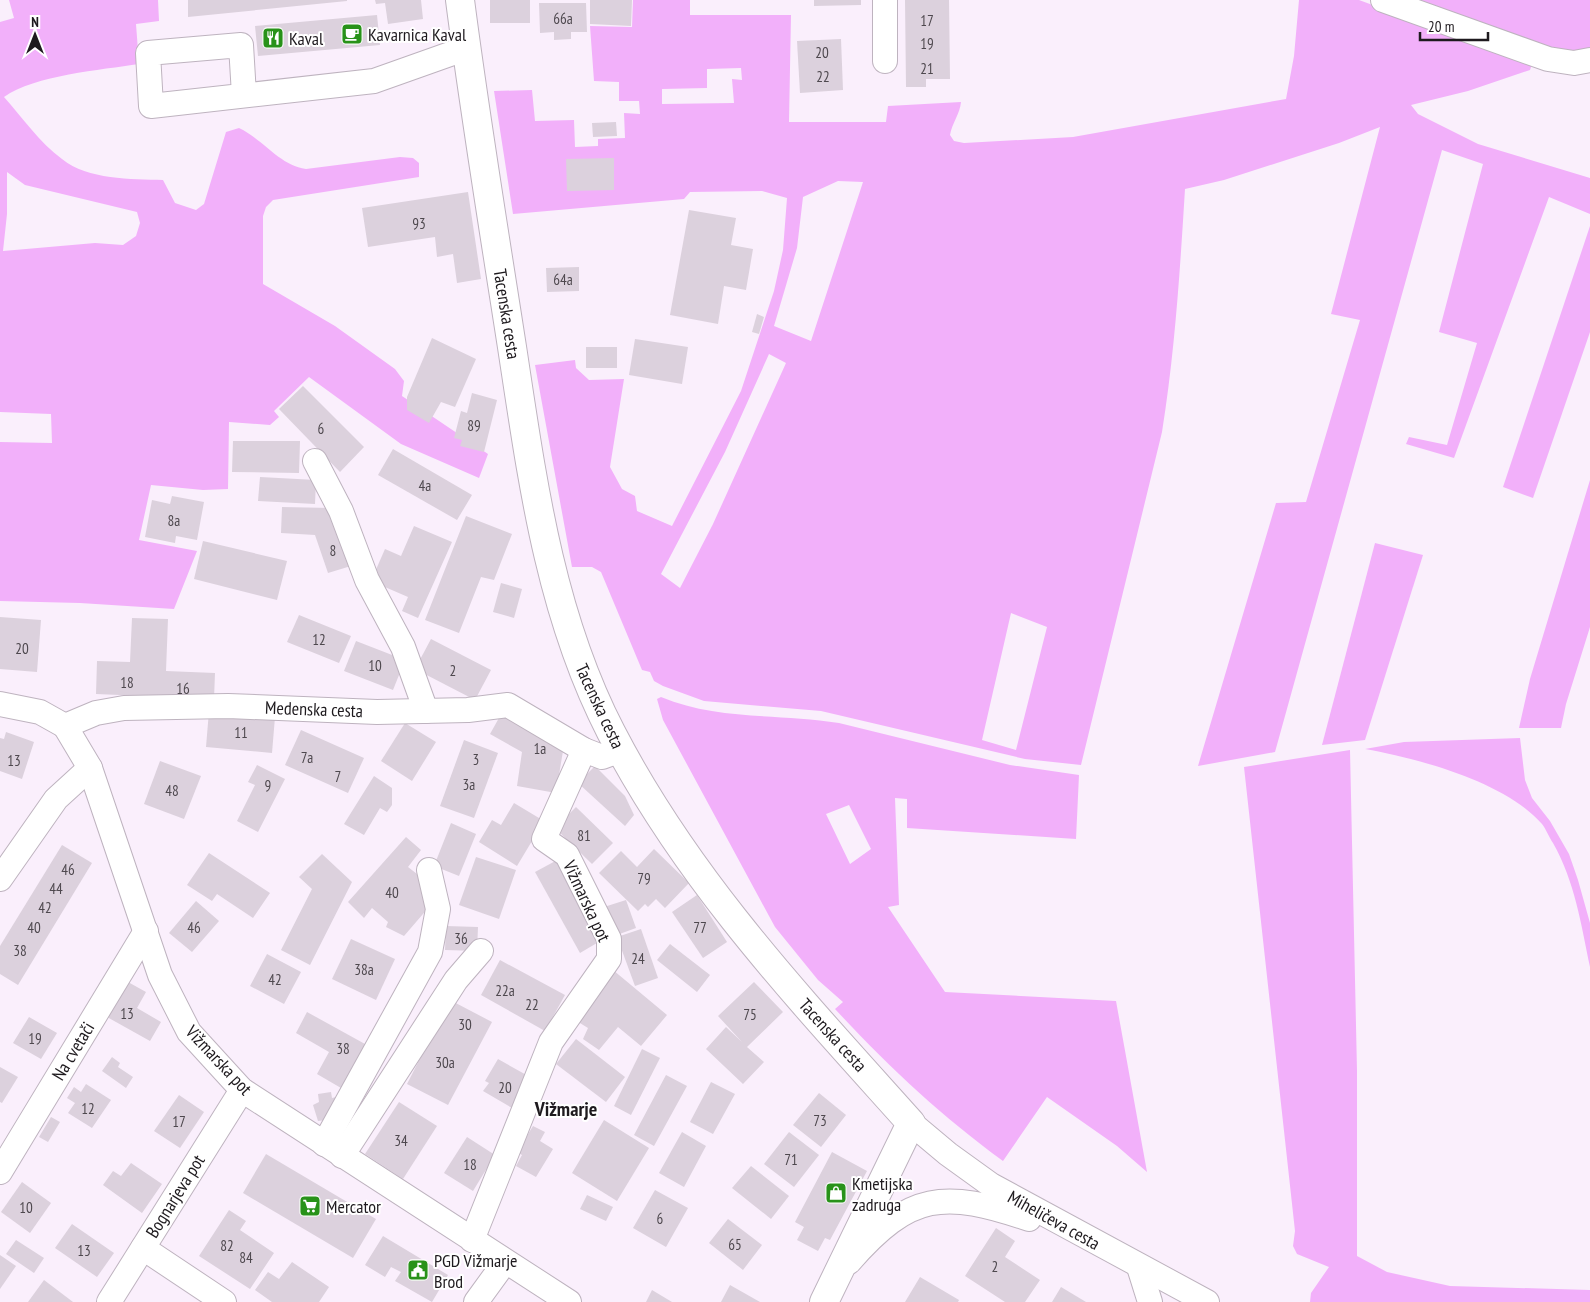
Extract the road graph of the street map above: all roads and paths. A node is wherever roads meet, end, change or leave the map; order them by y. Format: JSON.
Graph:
{"nodes":[{"id":1,"x":460,"y":0,"type":"edge"},
{"id":2,"x":885,"y":0,"type":"edge"},
{"id":3,"x":1383,"y":0,"type":"edge"},
{"id":4,"x":466,"y":48,"type":"junction"},
{"id":5,"x":1590,"y":60,"type":"edge"},
{"id":6,"x":885,"y":61,"type":"dead end"},
{"id":7,"x":244,"y":95,"type":"dead end"},
{"id":8,"x":315,"y":461,"type":"dead end"},
{"id":9,"x":0,"y":704,"type":"edge"},
{"id":10,"x":426,"y":710,"type":"junction"},
{"id":11,"x":65,"y":726,"type":"junction"},
{"id":12,"x":584,"y":750,"type":"junction"},
{"id":13,"x":621,"y":750,"type":"junction"},
{"id":14,"x":90,"y":768,"type":"junction"},
{"id":15,"x":429,"y":870,"type":"dead end"},
{"id":16,"x":0,"y":879,"type":"edge"},
{"id":17,"x":146,"y":931,"type":"junction"},
{"id":18,"x":481,"y":951,"type":"dead end"},
{"id":19,"x":242,"y":1090,"type":"junction"},
{"id":20,"x":911,"y":1123,"type":"junction"},
{"id":21,"x":333,"y":1150,"type":"junction"},
{"id":22,"x":4,"y":1157,"type":"edge"},
{"id":23,"x":472,"y":1240,"type":"junction"},
{"id":24,"x":1094,"y":1242,"type":"junction"},
{"id":25,"x":143,"y":1248,"type":"junction"},
{"id":26,"x":505,"y":1262,"type":"junction"},
{"id":27,"x":1139,"y":1267,"type":"junction"},
{"id":28,"x":840,"y":1273,"type":"junction"},
{"id":29,"x":109,"y":1302,"type":"edge"},
{"id":30,"x":224,"y":1302,"type":"edge"},
{"id":31,"x":476,"y":1302,"type":"edge"},
{"id":32,"x":569,"y":1302,"type":"edge"},
{"id":33,"x":824,"y":1302,"type":"edge"},
{"id":34,"x":1150,"y":1302,"type":"edge"},
{"id":35,"x":1207,"y":1302,"type":"edge"}],
"edges":[{"from":1,"to":4,"type":"main road","name":"Tacenska cesta"},
{"from":2,"to":6,"type":"street"},
{"from":3,"to":5,"type":"street"},
{"from":4,"to":7,"type":"street"},
{"from":4,"to":13,"type":"main road","name":"Tacenska cesta"},
{"from":8,"to":10,"type":"street"},
{"from":9,"to":11,"type":"street"},
{"from":10,"to":11,"type":"street","name":"Medenska cesta"},
{"from":10,"to":12,"type":"street","name":"Medenska cesta"},
{"from":11,"to":14,"type":"street","name":"Vižmarska pot"},
{"from":12,"to":13,"type":"street","name":"Medenska cesta"},
{"from":12,"to":23,"type":"street","name":"Vižmarska pot"},
{"from":13,"to":20,"type":"main road","name":"Tacenska cesta"},
{"from":14,"to":16,"type":"street"},
{"from":14,"to":17,"type":"street","name":"Vižmarska pot"},
{"from":15,"to":21,"type":"street"},
{"from":17,"to":19,"type":"street","name":"Vižmarska pot"},
{"from":17,"to":22,"type":"street","name":"Na cvetači"},
{"from":18,"to":21,"type":"street"},
{"from":19,"to":21,"type":"street","name":"Vižmarska pot"},
{"from":19,"to":25,"type":"street","name":"Bognarjeva pot"},
{"from":20,"to":24,"type":"street","name":"Miheličeva cesta"},
{"from":20,"to":28,"type":"main road"},
{"from":21,"to":23,"type":"street","name":"Vižmarska pot"},
{"from":23,"to":26,"type":"street","name":"Vižmarska pot"},
{"from":24,"to":27,"type":"street","name":"Miheličeva cesta"},
{"from":24,"to":28,"type":"street"},
{"from":25,"to":29,"type":"street","name":"Bognarjeva pot"},
{"from":25,"to":30,"type":"street"},
{"from":26,"to":31,"type":"street"},
{"from":26,"to":32,"type":"street","name":"Vižmarska pot"},
{"from":27,"to":34,"type":"street"},
{"from":27,"to":35,"type":"street","name":"Miheličeva cesta"},
{"from":28,"to":33,"type":"main road"}]}
